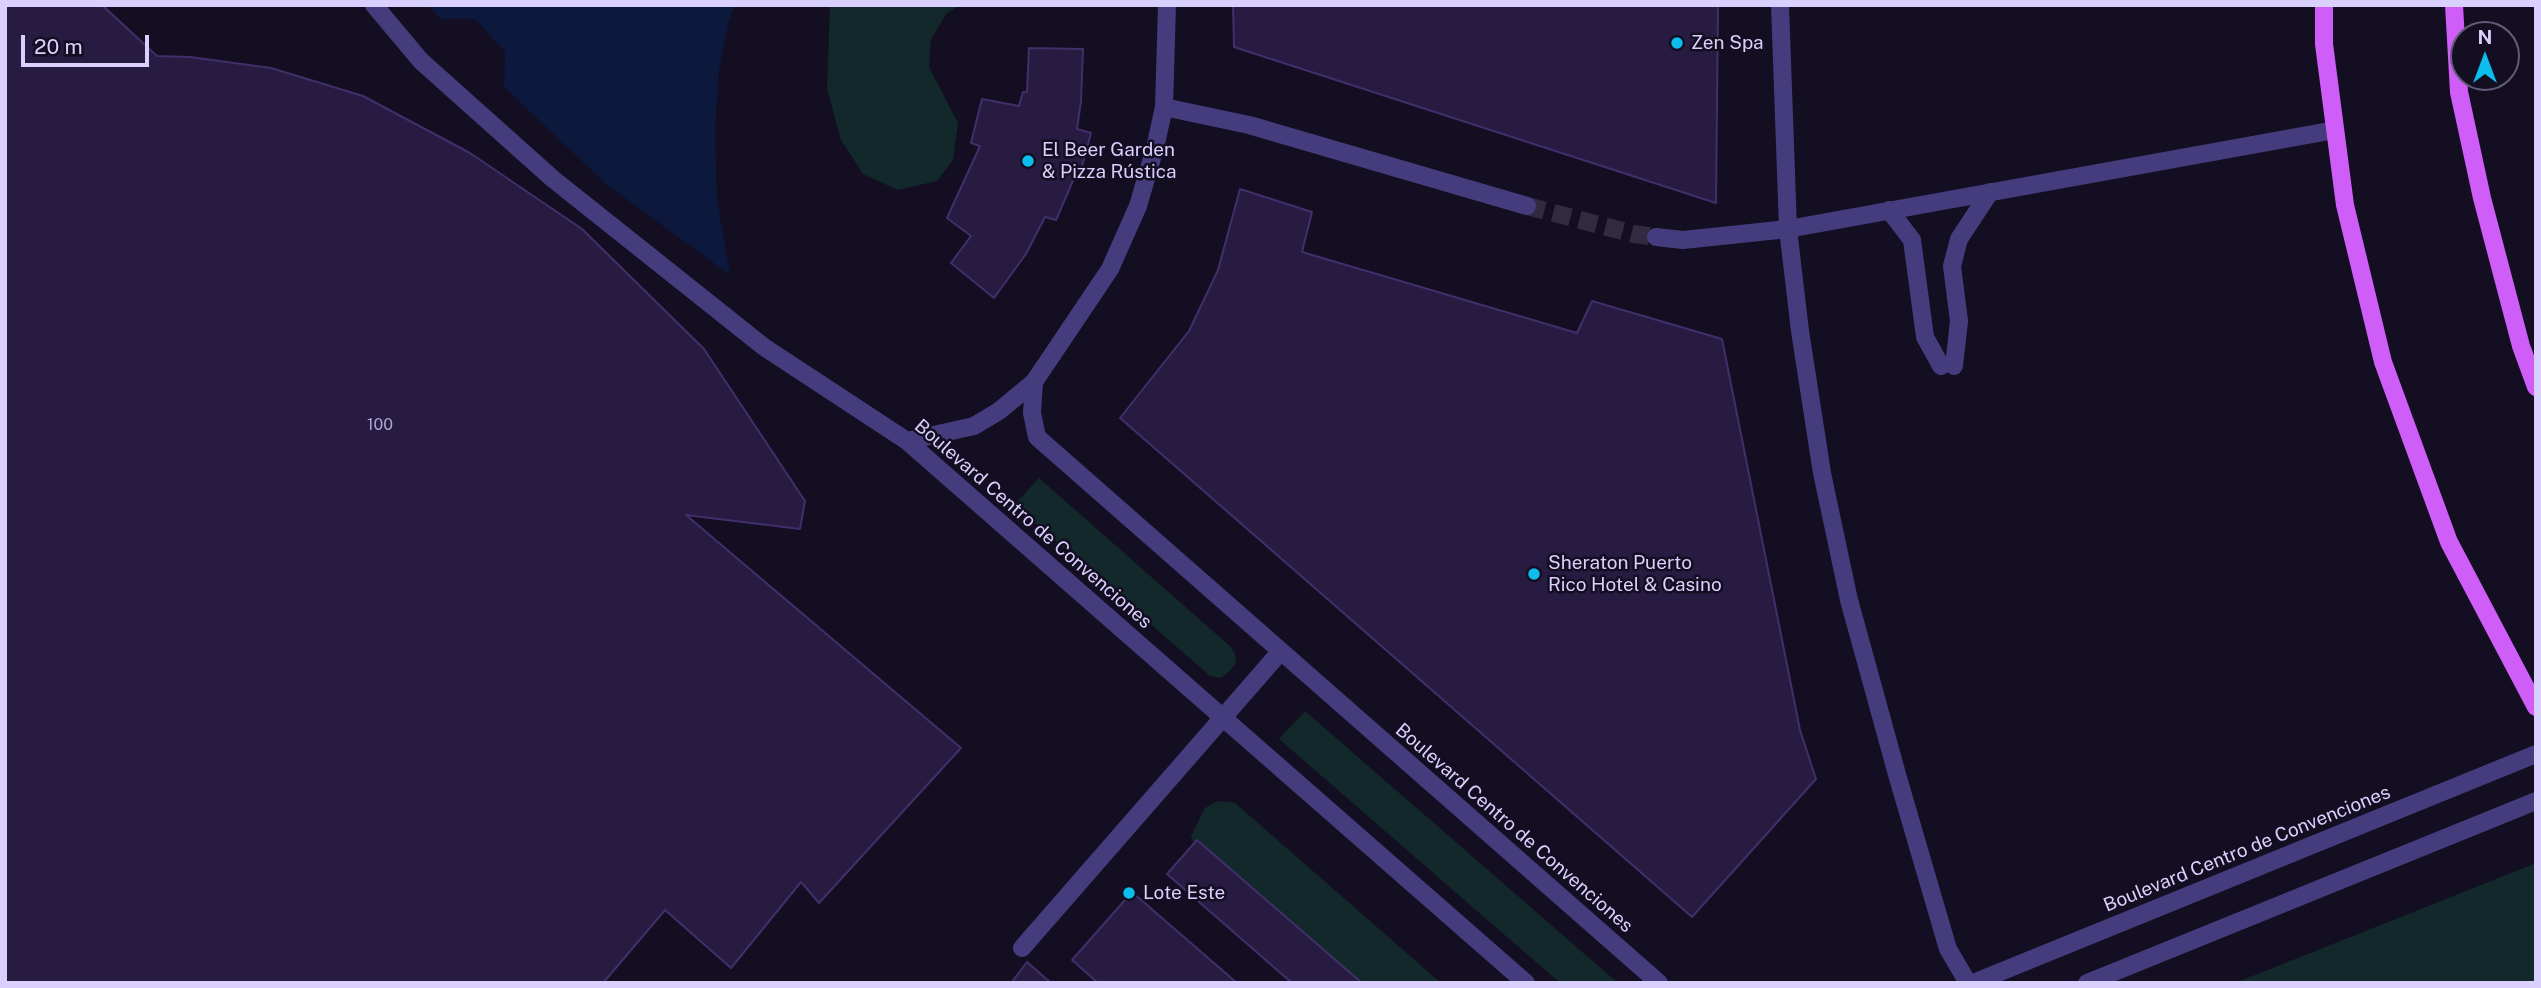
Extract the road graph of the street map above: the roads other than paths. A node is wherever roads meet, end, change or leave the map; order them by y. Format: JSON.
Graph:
{"nodes":[{"id":1,"x":374,"y":5,"type":"edge"},
{"id":2,"x":1167,"y":5,"type":"edge"},
{"id":3,"x":1780,"y":5,"type":"edge"},
{"id":4,"x":2324,"y":5,"type":"edge"},
{"id":5,"x":2454,"y":5,"type":"edge"},
{"id":6,"x":1164,"y":107,"type":"junction"},
{"id":7,"x":2335,"y":130,"type":"junction"},
{"id":8,"x":1990,"y":192,"type":"junction"},
{"id":9,"x":1527,"y":206,"type":"tunnel mouth"},
{"id":10,"x":1889,"y":210,"type":"junction"},
{"id":11,"x":1788,"y":229,"type":"junction"},
{"id":12,"x":1656,"y":237,"type":"tunnel mouth"},
{"id":13,"x":1034,"y":382,"type":"junction"},
{"id":14,"x":2536,"y":387,"type":"edge"},
{"id":15,"x":907,"y":441,"type":"junction"},
{"id":16,"x":1281,"y":651,"type":"junction"},
{"id":17,"x":2536,"y":707,"type":"edge"},
{"id":18,"x":1222,"y":717,"type":"junction"},
{"id":19,"x":2536,"y":754,"type":"edge"},
{"id":20,"x":2536,"y":801,"type":"edge"},
{"id":21,"x":1022,"y":948,"type":"dead end"},
{"id":22,"x":1525,"y":983,"type":"edge"},
{"id":23,"x":1659,"y":983,"type":"edge"},
{"id":24,"x":1968,"y":983,"type":"edge"},
{"id":25,"x":1973,"y":983,"type":"edge"},
{"id":26,"x":2087,"y":983,"type":"edge"}],
"edges":[{"from":1,"to":15,"type":"street","name":"Boulevard Centro de Convenciones"},
{"from":2,"to":6,"type":"street"},
{"from":3,"to":11,"type":"street"},
{"from":4,"to":7,"type":"main road"},
{"from":5,"to":14,"type":"main road"},
{"from":6,"to":9,"type":"street"},
{"from":6,"to":13,"type":"street"},
{"from":7,"to":8,"type":"street"},
{"from":7,"to":17,"type":"main road"},
{"from":8,"to":10,"type":"street"},
{"from":8,"to":10,"type":"street"},
{"from":10,"to":11,"type":"street"},
{"from":11,"to":12,"type":"street"},
{"from":11,"to":24,"type":"street"},
{"from":13,"to":15,"type":"street"},
{"from":13,"to":16,"type":"street","name":"Boulevard Centro de Convenciones"},
{"from":15,"to":18,"type":"street","name":"Boulevard Centro de Convenciones"},
{"from":16,"to":18,"type":"street"},
{"from":16,"to":23,"type":"street","name":"Boulevard Centro de Convenciones"},
{"from":18,"to":21,"type":"street"},
{"from":18,"to":22,"type":"street","name":"Boulevard Centro de Convenciones"},
{"from":19,"to":25,"type":"street","name":"Boulevard Centro de Convenciones"},
{"from":20,"to":26,"type":"street"}]}
